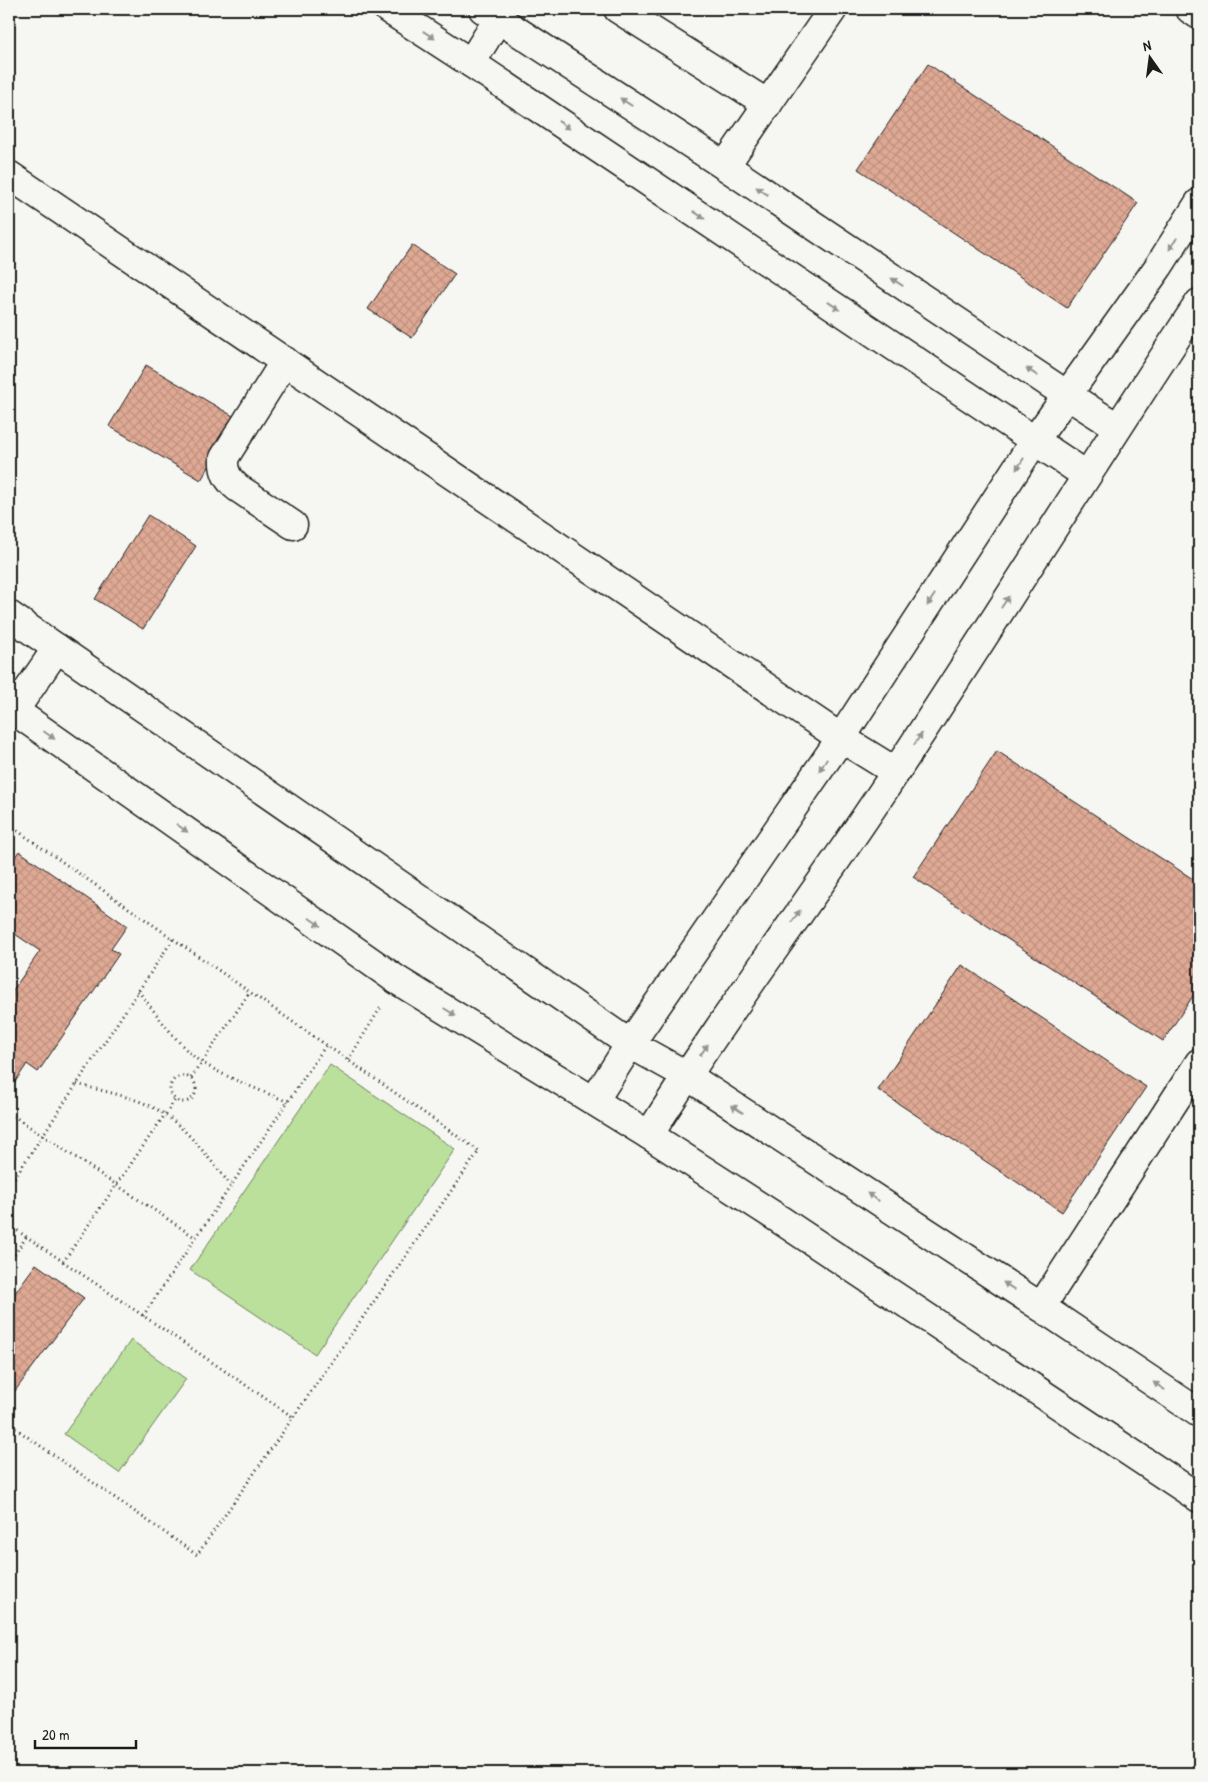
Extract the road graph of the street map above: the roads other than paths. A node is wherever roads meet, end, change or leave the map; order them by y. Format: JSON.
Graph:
{"nodes":[{"id":1,"x":388,"y":9,"type":"edge"},
{"id":2,"x":618,"y":9,"type":"edge"},
{"id":3,"x":833,"y":9,"type":"edge"},
{"id":4,"x":1190,"y":9,"type":"edge"},
{"id":5,"x":491,"y":14,"type":"edge"},
{"id":6,"x":1199,"y":15,"type":"edge"},
{"id":7,"x":472,"y":63,"type":"junction"},
{"id":8,"x":768,"y":104,"type":"junction"},
{"id":9,"x":725,"y":166,"type":"junction"},
{"id":10,"x":9,"y":175,"type":"edge"},
{"id":11,"x":1199,"y":203,"type":"edge"},
{"id":12,"x":1199,"y":303,"type":"edge"},
{"id":13,"x":284,"y":361,"type":"junction"},
{"id":14,"x":1067,"y":395,"type":"junction"},
{"id":15,"x":1118,"y":427,"type":"junction"},
{"id":16,"x":1035,"y":440,"type":"junction"},
{"id":17,"x":1086,"y":475,"type":"junction"},
{"id":18,"x":293,"y":525,"type":"dead end"},
{"id":19,"x":9,"y":615,"type":"edge"},
{"id":20,"x":57,"y":648,"type":"junction"},
{"id":21,"x":12,"y":709,"type":"edge"},
{"id":22,"x":841,"y":738,"type":"junction"},
{"id":23,"x":896,"y":772,"type":"junction"},
{"id":24,"x":630,"y":1044,"type":"junction"},
{"id":25,"x":1199,"y":1063,"type":"edge"},
{"id":26,"x":686,"y":1076,"type":"junction"},
{"id":27,"x":594,"y":1101,"type":"junction"},
{"id":28,"x":649,"y":1135,"type":"junction"},
{"id":29,"x":1041,"y":1307,"type":"junction"},
{"id":30,"x":1198,"y":1410,"type":"edge"},
{"id":31,"x":1199,"y":1498,"type":"edge"}],
"edges":[{"from":1,"to":7,"type":"street","one_way":true},
{"from":2,"to":8,"type":"street"},
{"from":3,"to":8,"type":"street"},
{"from":4,"to":6,"type":"street"},
{"from":5,"to":7,"type":"street"},
{"from":9,"to":5,"type":"street","one_way":true},
{"from":7,"to":16,"type":"street","one_way":true},
{"from":8,"to":9,"type":"street"},
{"from":14,"to":9,"type":"street","one_way":true},
{"from":10,"to":13,"type":"street"},
{"from":11,"to":14,"type":"street","one_way":true},
{"from":12,"to":15,"type":"street"},
{"from":13,"to":18,"type":"street"},
{"from":13,"to":22,"type":"street"},
{"from":14,"to":15,"type":"street"},
{"from":14,"to":16,"type":"street"},
{"from":15,"to":17,"type":"street"},
{"from":16,"to":17,"type":"street"},
{"from":16,"to":22,"type":"street","one_way":true},
{"from":23,"to":17,"type":"street","one_way":true},
{"from":19,"to":20,"type":"street"},
{"from":20,"to":21,"type":"street"},
{"from":20,"to":24,"type":"street"},
{"from":21,"to":27,"type":"street","one_way":true},
{"from":22,"to":23,"type":"street"},
{"from":22,"to":24,"type":"street","one_way":true},
{"from":26,"to":23,"type":"street","one_way":true},
{"from":24,"to":26,"type":"street"},
{"from":24,"to":27,"type":"street"},
{"from":25,"to":29,"type":"street"},
{"from":26,"to":28,"type":"street"},
{"from":29,"to":26,"type":"street","one_way":true},
{"from":27,"to":28,"type":"street"},
{"from":28,"to":31,"type":"street"},
{"from":30,"to":29,"type":"street","one_way":true}]}
